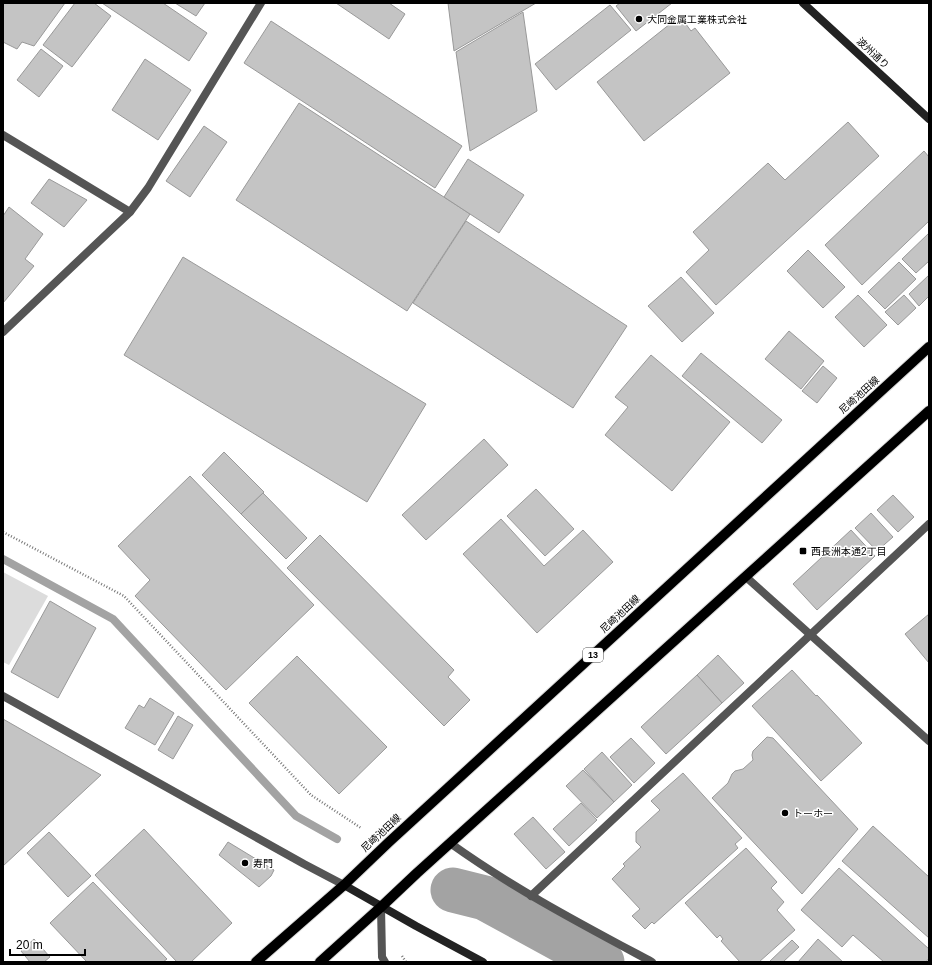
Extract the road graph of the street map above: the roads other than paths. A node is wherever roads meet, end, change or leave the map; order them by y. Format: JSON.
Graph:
{"nodes":[{"id":1,"x":261,"y":3,"type":"edge"},
{"id":2,"x":803,"y":3,"type":"edge"},
{"id":3,"x":929,"y":119,"type":"edge"},
{"id":4,"x":3,"y":135,"type":"edge"},
{"id":5,"x":130,"y":212,"type":"junction"},
{"id":6,"x":3,"y":332,"type":"edge"},
{"id":7,"x":929,"y":347,"type":"edge"},
{"id":8,"x":929,"y":411,"type":"edge"},
{"id":9,"x":929,"y":524,"type":"edge"},
{"id":10,"x":746,"y":577,"type":"junction"},
{"id":11,"x":811,"y":635,"type":"junction"},
{"id":12,"x":3,"y":696,"type":"edge"},
{"id":13,"x":929,"y":741,"type":"edge"},
{"id":14,"x":450,"y":843,"type":"junction"},
{"id":15,"x":344,"y":885,"type":"junction"},
{"id":16,"x":530,"y":896,"type":"junction"},
{"id":17,"x":381,"y":907,"type":"junction"},
{"id":18,"x":256,"y":962,"type":"edge"},
{"id":19,"x":320,"y":962,"type":"edge"},
{"id":20,"x":386,"y":962,"type":"edge"},
{"id":21,"x":483,"y":962,"type":"edge"},
{"id":22,"x":652,"y":962,"type":"edge"}],
"edges":[{"from":1,"to":5,"type":"street"},
{"from":2,"to":3,"type":"street","name":"波州通り"},
{"from":4,"to":5,"type":"street"},
{"from":5,"to":6,"type":"street"},
{"from":7,"to":15,"type":"main road","name":"尼崎池田線","number":"13"},
{"from":8,"to":10,"type":"main road"},
{"from":9,"to":11,"type":"street"},
{"from":10,"to":11,"type":"street"},
{"from":10,"to":14,"type":"main road"},
{"from":11,"to":13,"type":"street"},
{"from":11,"to":16,"type":"street"},
{"from":12,"to":15,"type":"street"},
{"from":14,"to":16,"type":"street"},
{"from":14,"to":17,"type":"main road"},
{"from":15,"to":17,"type":"street"},
{"from":15,"to":18,"type":"main road","name":"尼崎池田線","number":"13"},
{"from":16,"to":22,"type":"street"},
{"from":17,"to":19,"type":"main road"},
{"from":17,"to":20,"type":"street"},
{"from":17,"to":21,"type":"street"}]}
